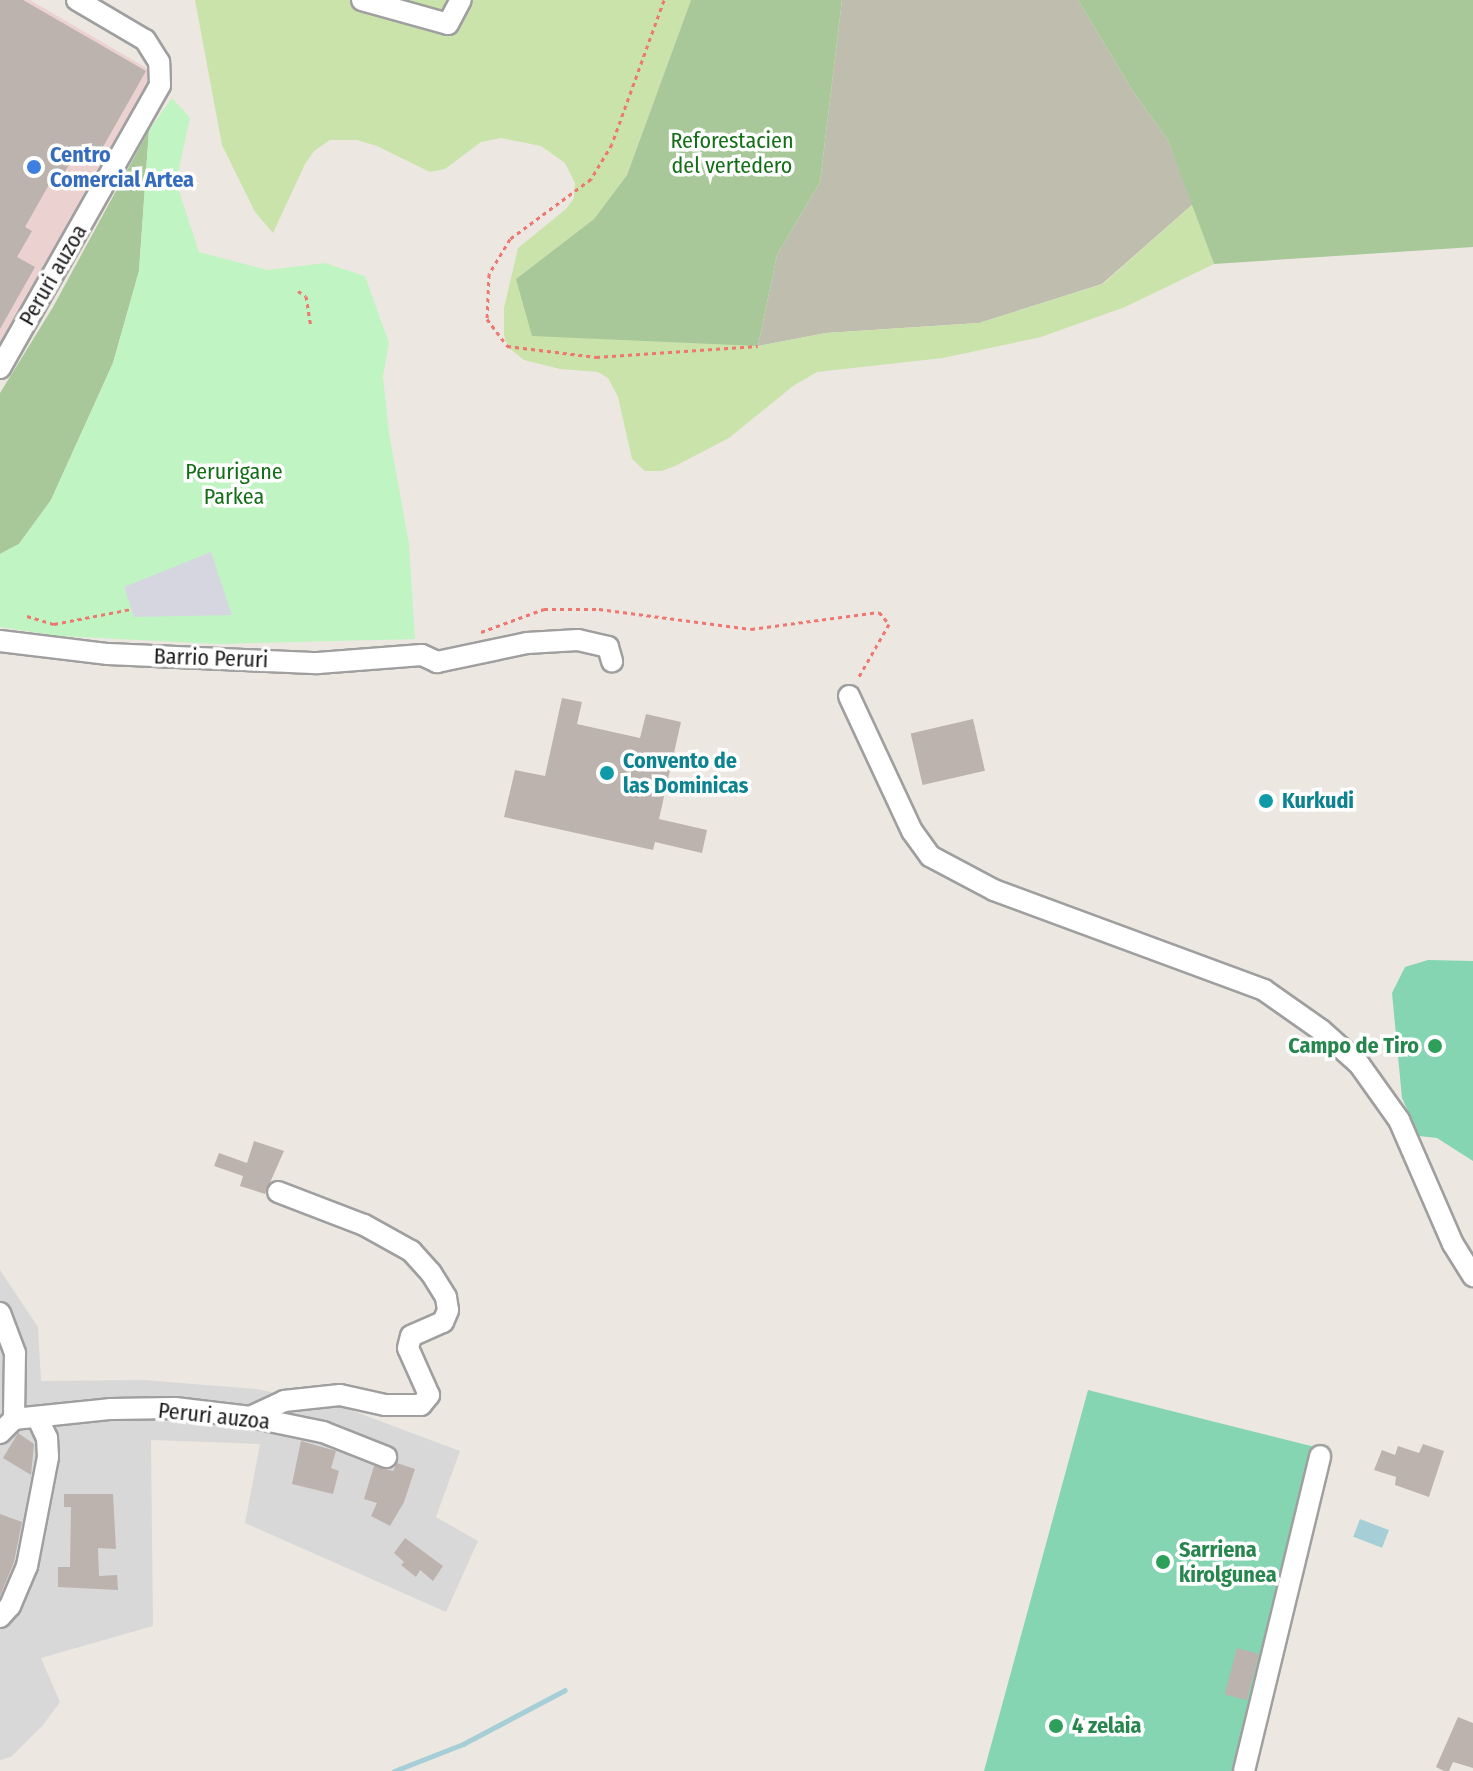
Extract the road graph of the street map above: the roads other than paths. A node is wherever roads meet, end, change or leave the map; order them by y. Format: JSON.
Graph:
{"nodes":[{"id":1,"x":77,"y":0,"type":"edge"},
{"id":2,"x":362,"y":0,"type":"edge"},
{"id":3,"x":461,"y":0,"type":"edge"},
{"id":4,"x":0,"y":368,"type":"edge"},
{"id":5,"x":0,"y":641,"type":"edge"},
{"id":6,"x":612,"y":661,"type":"dead end"},
{"id":7,"x":849,"y":696,"type":"road end"},
{"id":8,"x":278,"y":1192,"type":"dead end"},
{"id":9,"x":1473,"y":1276,"type":"edge"},
{"id":10,"x":0,"y":1313,"type":"edge"},
{"id":11,"x":37,"y":1417,"type":"junction"},
{"id":12,"x":250,"y":1417,"type":"junction"},
{"id":13,"x":7,"y":1426,"type":"edge"},
{"id":14,"x":1320,"y":1456,"type":"dead end"},
{"id":15,"x":386,"y":1457,"type":"dead end"},
{"id":16,"x":0,"y":1617,"type":"edge"},
{"id":17,"x":1244,"y":1771,"type":"edge"}],
"edges":[{"from":1,"to":4,"type":"street","name":"Peruri auzoa"},
{"from":2,"to":3,"type":"street"},
{"from":5,"to":6,"type":"street","name":"Barrio Peruri"},
{"from":7,"to":9,"type":"street"},
{"from":8,"to":12,"type":"street"},
{"from":10,"to":13,"type":"street","name":"Peruri auzoa"},
{"from":11,"to":12,"type":"street","name":"Peruri auzoa"},
{"from":11,"to":13,"type":"street","name":"Peruri auzoa"},
{"from":11,"to":16,"type":"street"},
{"from":12,"to":15,"type":"street","name":"Peruri auzoa"},
{"from":14,"to":17,"type":"street"}]}
